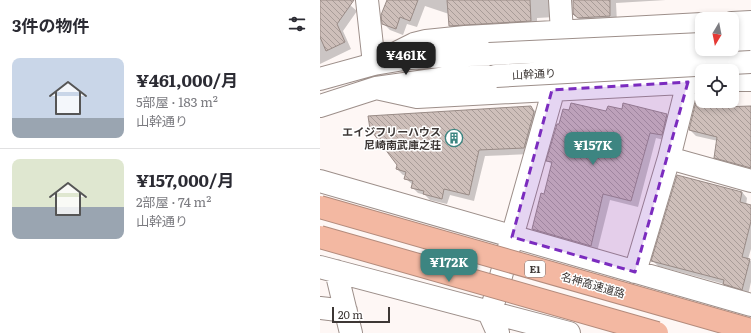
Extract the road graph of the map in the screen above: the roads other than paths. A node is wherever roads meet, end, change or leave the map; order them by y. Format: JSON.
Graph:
{"nodes":[{"id":1,"x":368,"y":0,"type":"edge"},
{"id":2,"x":560,"y":0,"type":"edge"},
{"id":3,"x":751,"y":22,"type":"edge"},
{"id":4,"x":739,"y":23,"type":"edge"},
{"id":5,"x":695,"y":24,"type":"edge"},
{"id":6,"x":562,"y":32,"type":"junction"},
{"id":7,"x":751,"y":41,"type":"edge"},
{"id":8,"x":739,"y":42,"type":"edge"},
{"id":9,"x":695,"y":44,"type":"edge"},
{"id":10,"x":751,"y":62,"type":"edge"},
{"id":11,"x":375,"y":64,"type":"junction"},
{"id":12,"x":320,"y":79,"type":"edge"},
{"id":13,"x":739,"y":80,"type":"edge"},
{"id":14,"x":751,"y":80,"type":"edge"},
{"id":15,"x":695,"y":82,"type":"edge"},
{"id":16,"x":376,"y":88,"type":"junction"},
{"id":17,"x":552,"y":90,"type":"junction"},
{"id":18,"x":320,"y":106,"type":"edge"},
{"id":19,"x":669,"y":158,"type":"junction"},
{"id":20,"x":320,"y":181,"type":"edge"},
{"id":21,"x":751,"y":181,"type":"edge"},
{"id":22,"x":320,"y":207,"type":"edge"},
{"id":23,"x":320,"y":237,"type":"edge"},
{"id":24,"x":512,"y":238,"type":"junction"},
{"id":25,"x":328,"y":269,"type":"edge"},
{"id":26,"x":635,"y":272,"type":"junction"},
{"id":27,"x":751,"y":305,"type":"edge"},
{"id":28,"x":320,"y":308,"type":"edge"},
{"id":29,"x":346,"y":311,"type":"junction"},
{"id":30,"x":490,"y":312,"type":"junction"},
{"id":31,"x":751,"y":330,"type":"edge"},
{"id":32,"x":351,"y":333,"type":"edge"},
{"id":33,"x":498,"y":333,"type":"edge"},
{"id":34,"x":569,"y":333,"type":"edge"},
{"id":35,"x":657,"y":333,"type":"edge"}],
"edges":[{"from":1,"to":11,"type":"street"},
{"from":2,"to":6,"type":"street"},
{"from":3,"to":4,"type":"street"},
{"from":5,"to":6,"type":"street"},
{"from":6,"to":11,"type":"street"},
{"from":6,"to":17,"type":"street"},
{"from":7,"to":8,"type":"street"},
{"from":9,"to":11,"type":"street","name":"山幹通り","bridge":true},
{"from":10,"to":16,"type":"street","name":"山幹通り","bridge":true},
{"from":11,"to":12,"type":"street","name":"山幹通り"},
{"from":13,"to":14,"type":"street"},
{"from":15,"to":17,"type":"street"},
{"from":15,"to":19,"type":"street"},
{"from":16,"to":17,"type":"street"},
{"from":16,"to":18,"type":"street","name":"山幹通り"},
{"from":17,"to":24,"type":"street"},
{"from":19,"to":21,"type":"street"},
{"from":19,"to":26,"type":"street"},
{"from":20,"to":24,"type":"street"},
{"from":22,"to":31,"type":"highway","name":"名神高速道路","number":"E1","bridge":true},
{"from":23,"to":35,"type":"highway","bridge":true},
{"from":24,"to":26,"type":"street"},
{"from":24,"to":30,"type":"street"},
{"from":25,"to":29,"type":"street"},
{"from":25,"to":30,"type":"street"},
{"from":26,"to":27,"type":"street"},
{"from":28,"to":29,"type":"street"},
{"from":29,"to":32,"type":"street"},
{"from":30,"to":33,"type":"street"},
{"from":30,"to":34,"type":"street"}]}
